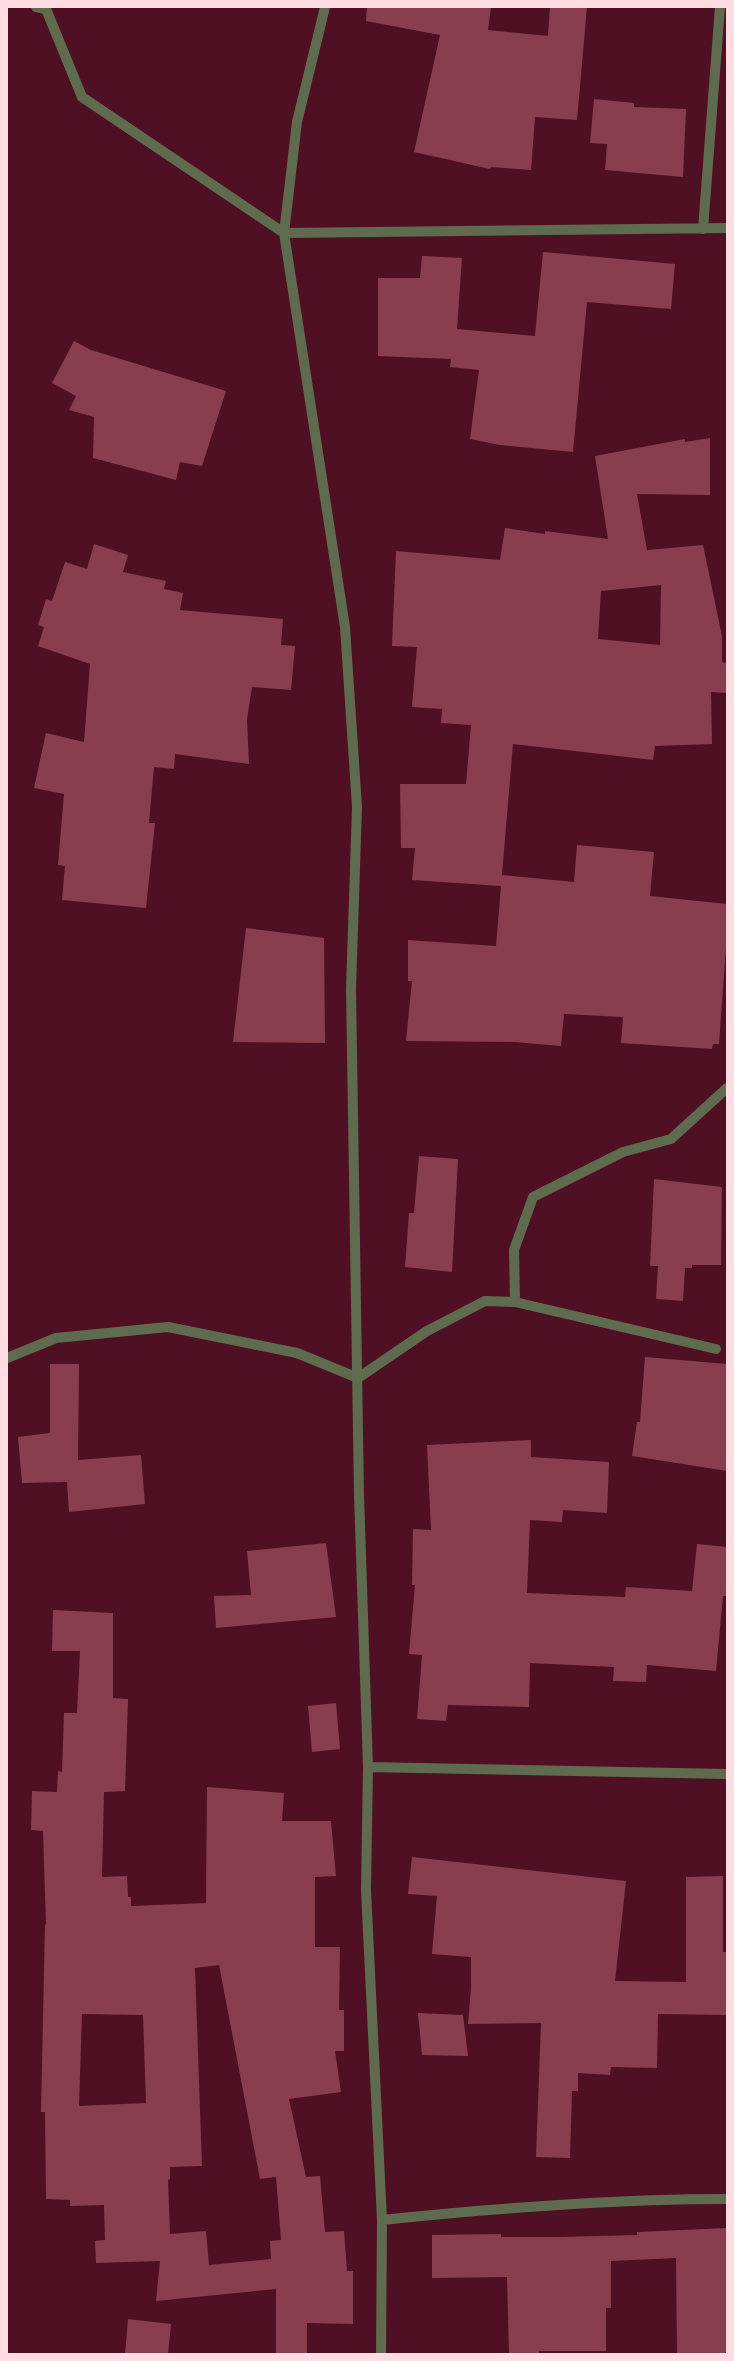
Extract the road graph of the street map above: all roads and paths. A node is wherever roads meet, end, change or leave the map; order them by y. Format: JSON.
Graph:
{"nodes":[{"id":1,"x":36,"y":7,"type":"edge"},
{"id":2,"x":325,"y":7,"type":"edge"},
{"id":3,"x":720,"y":7,"type":"edge"},
{"id":4,"x":727,"y":228,"type":"edge"},
{"id":5,"x":703,"y":229,"type":"junction"},
{"id":6,"x":284,"y":233,"type":"junction"},
{"id":7,"x":727,"y":1088,"type":"edge"},
{"id":8,"x":515,"y":1302,"type":"junction"},
{"id":9,"x":716,"y":1349,"type":"dead end"},
{"id":10,"x":7,"y":1358,"type":"edge"},
{"id":11,"x":358,"y":1378,"type":"junction"},
{"id":12,"x":368,"y":1767,"type":"junction"},
{"id":13,"x":727,"y":1774,"type":"edge"},
{"id":14,"x":727,"y":2199,"type":"edge"},
{"id":15,"x":382,"y":2220,"type":"junction"},
{"id":16,"x":381,"y":2354,"type":"edge"}],
"edges":[{"from":1,"to":6,"type":"street"},
{"from":2,"to":6,"type":"street"},
{"from":3,"to":5,"type":"street"},
{"from":4,"to":5,"type":"street"},
{"from":5,"to":6,"type":"street"},
{"from":6,"to":11,"type":"street"},
{"from":7,"to":8,"type":"street"},
{"from":8,"to":9,"type":"street"},
{"from":8,"to":11,"type":"street"},
{"from":10,"to":11,"type":"street"},
{"from":11,"to":12,"type":"street"},
{"from":12,"to":13,"type":"street"},
{"from":12,"to":15,"type":"street"},
{"from":14,"to":15,"type":"street"},
{"from":15,"to":16,"type":"street"}]}
